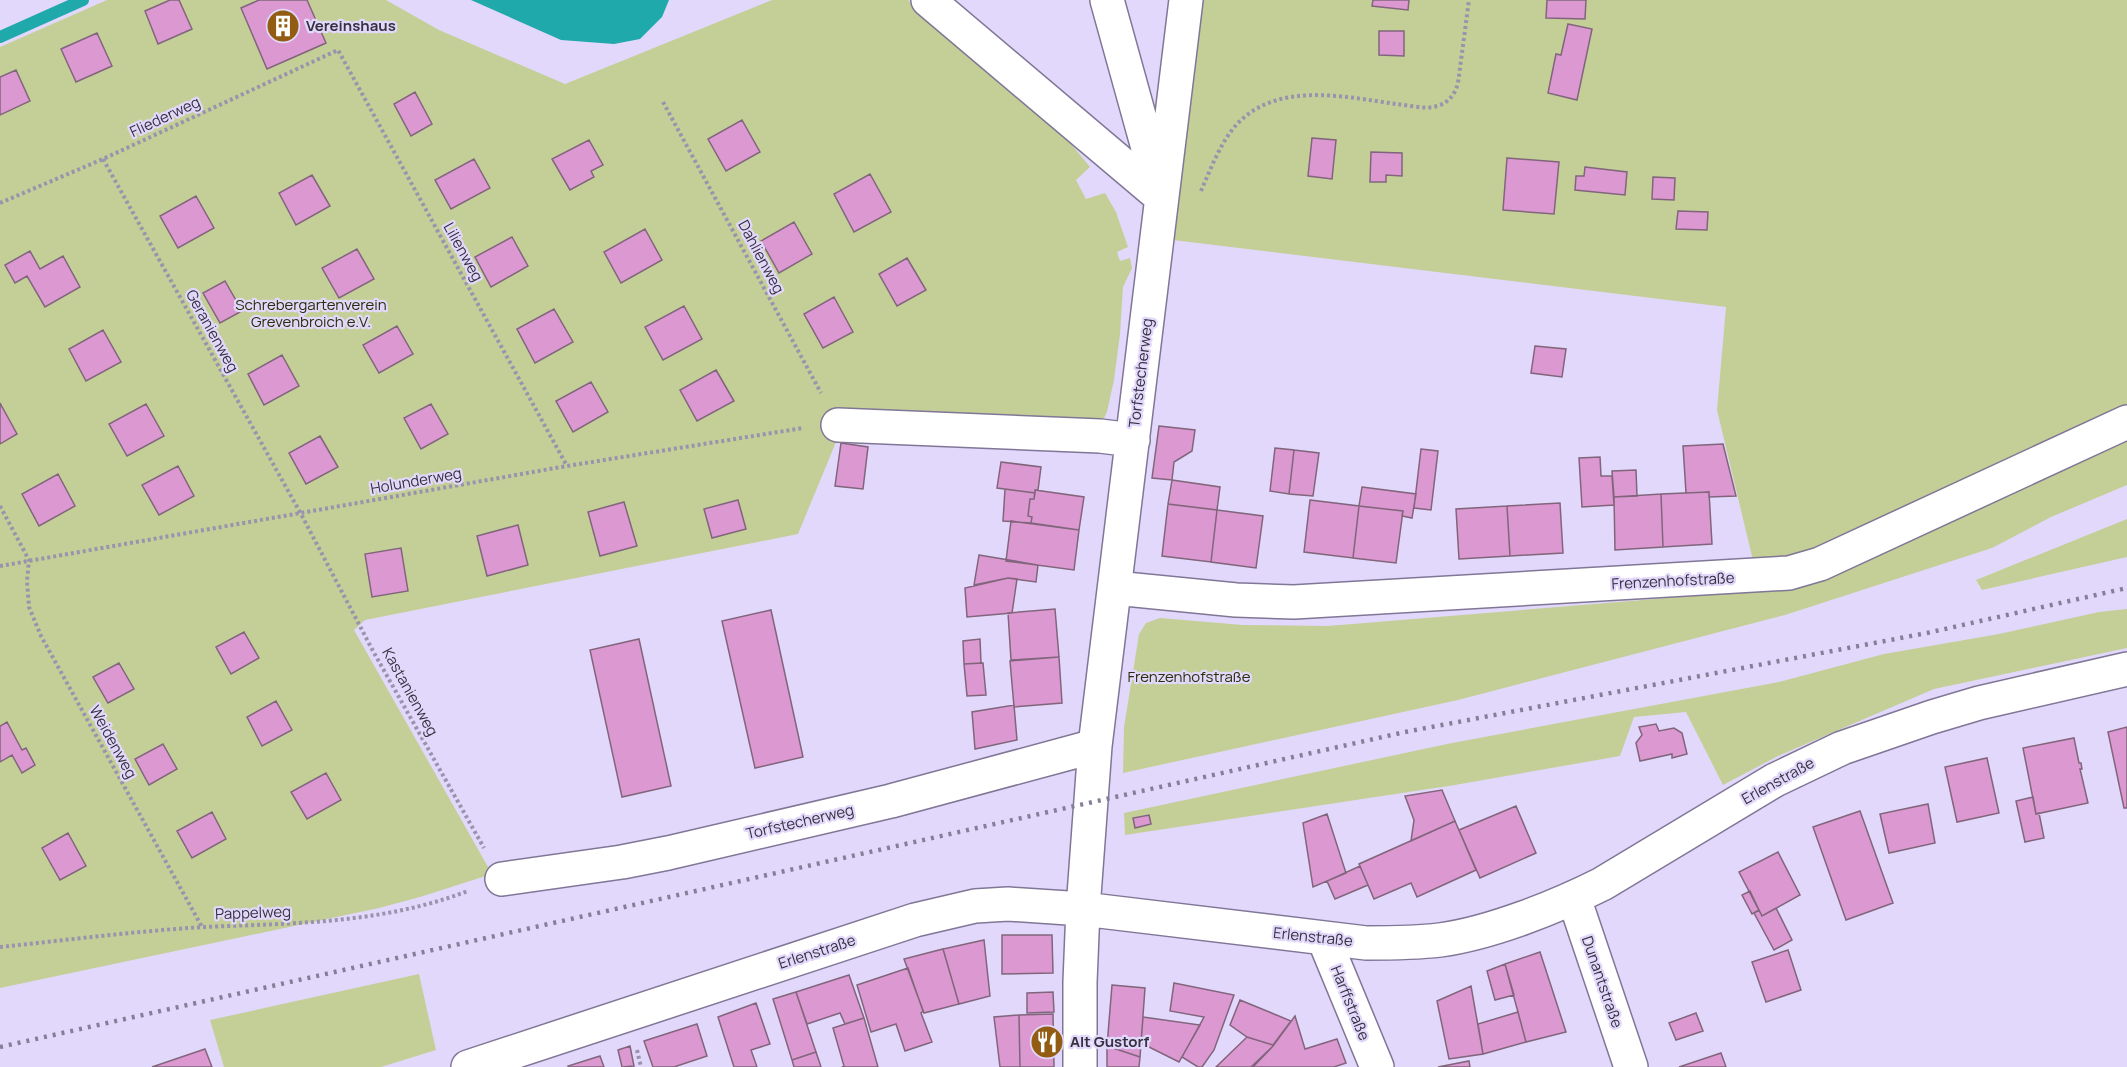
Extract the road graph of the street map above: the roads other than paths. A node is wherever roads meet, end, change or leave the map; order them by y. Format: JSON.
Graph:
{"nodes":[{"id":1,"x":928,"y":0,"type":"edge"},
{"id":2,"x":1107,"y":0,"type":"edge"},
{"id":3,"x":1186,"y":0,"type":"edge"},
{"id":4,"x":1161,"y":197,"type":"junction"},
{"id":5,"x":2127,"y":422,"type":"edge"},
{"id":6,"x":838,"y":425,"type":"road end"},
{"id":7,"x":1133,"y":440,"type":"junction"},
{"id":8,"x":1115,"y":588,"type":"junction"},
{"id":9,"x":2127,"y":669,"type":"edge"},
{"id":10,"x":1095,"y":746,"type":"junction"},
{"id":11,"x":502,"y":879,"type":"road end"},
{"id":12,"x":1574,"y":898,"type":"junction"},
{"id":13,"x":1083,"y":909,"type":"junction"},
{"id":14,"x":1324,"y":939,"type":"junction"},
{"id":15,"x":468,"y":1067,"type":"edge"},
{"id":16,"x":1080,"y":1067,"type":"edge"},
{"id":17,"x":1377,"y":1067,"type":"edge"},
{"id":18,"x":1631,"y":1067,"type":"edge"}],
"edges":[{"from":1,"to":4,"type":"street"},
{"from":2,"to":4,"type":"street"},
{"from":3,"to":4,"type":"street","name":"Torfstecherweg"},
{"from":4,"to":7,"type":"street","name":"Torfstecherweg"},
{"from":5,"to":8,"type":"street","name":"Frenzenhofstraße"},
{"from":6,"to":7,"type":"street"},
{"from":7,"to":8,"type":"street","name":"Torfstecherweg"},
{"from":8,"to":10,"type":"street","name":"Torfstecherweg"},
{"from":9,"to":12,"type":"street","name":"Erlenstraße"},
{"from":10,"to":11,"type":"street","name":"Torfstecherweg"},
{"from":10,"to":13,"type":"street","name":"Torfstecherweg"},
{"from":12,"to":14,"type":"street","name":"Erlenstraße"},
{"from":12,"to":18,"type":"street","name":"Dunantstraße"},
{"from":13,"to":14,"type":"street","name":"Erlenstraße"},
{"from":13,"to":15,"type":"street","name":"Erlenstraße"},
{"from":13,"to":16,"type":"street","name":"Torfstecherweg"},
{"from":14,"to":17,"type":"street","name":"Harffstraße"}]}
